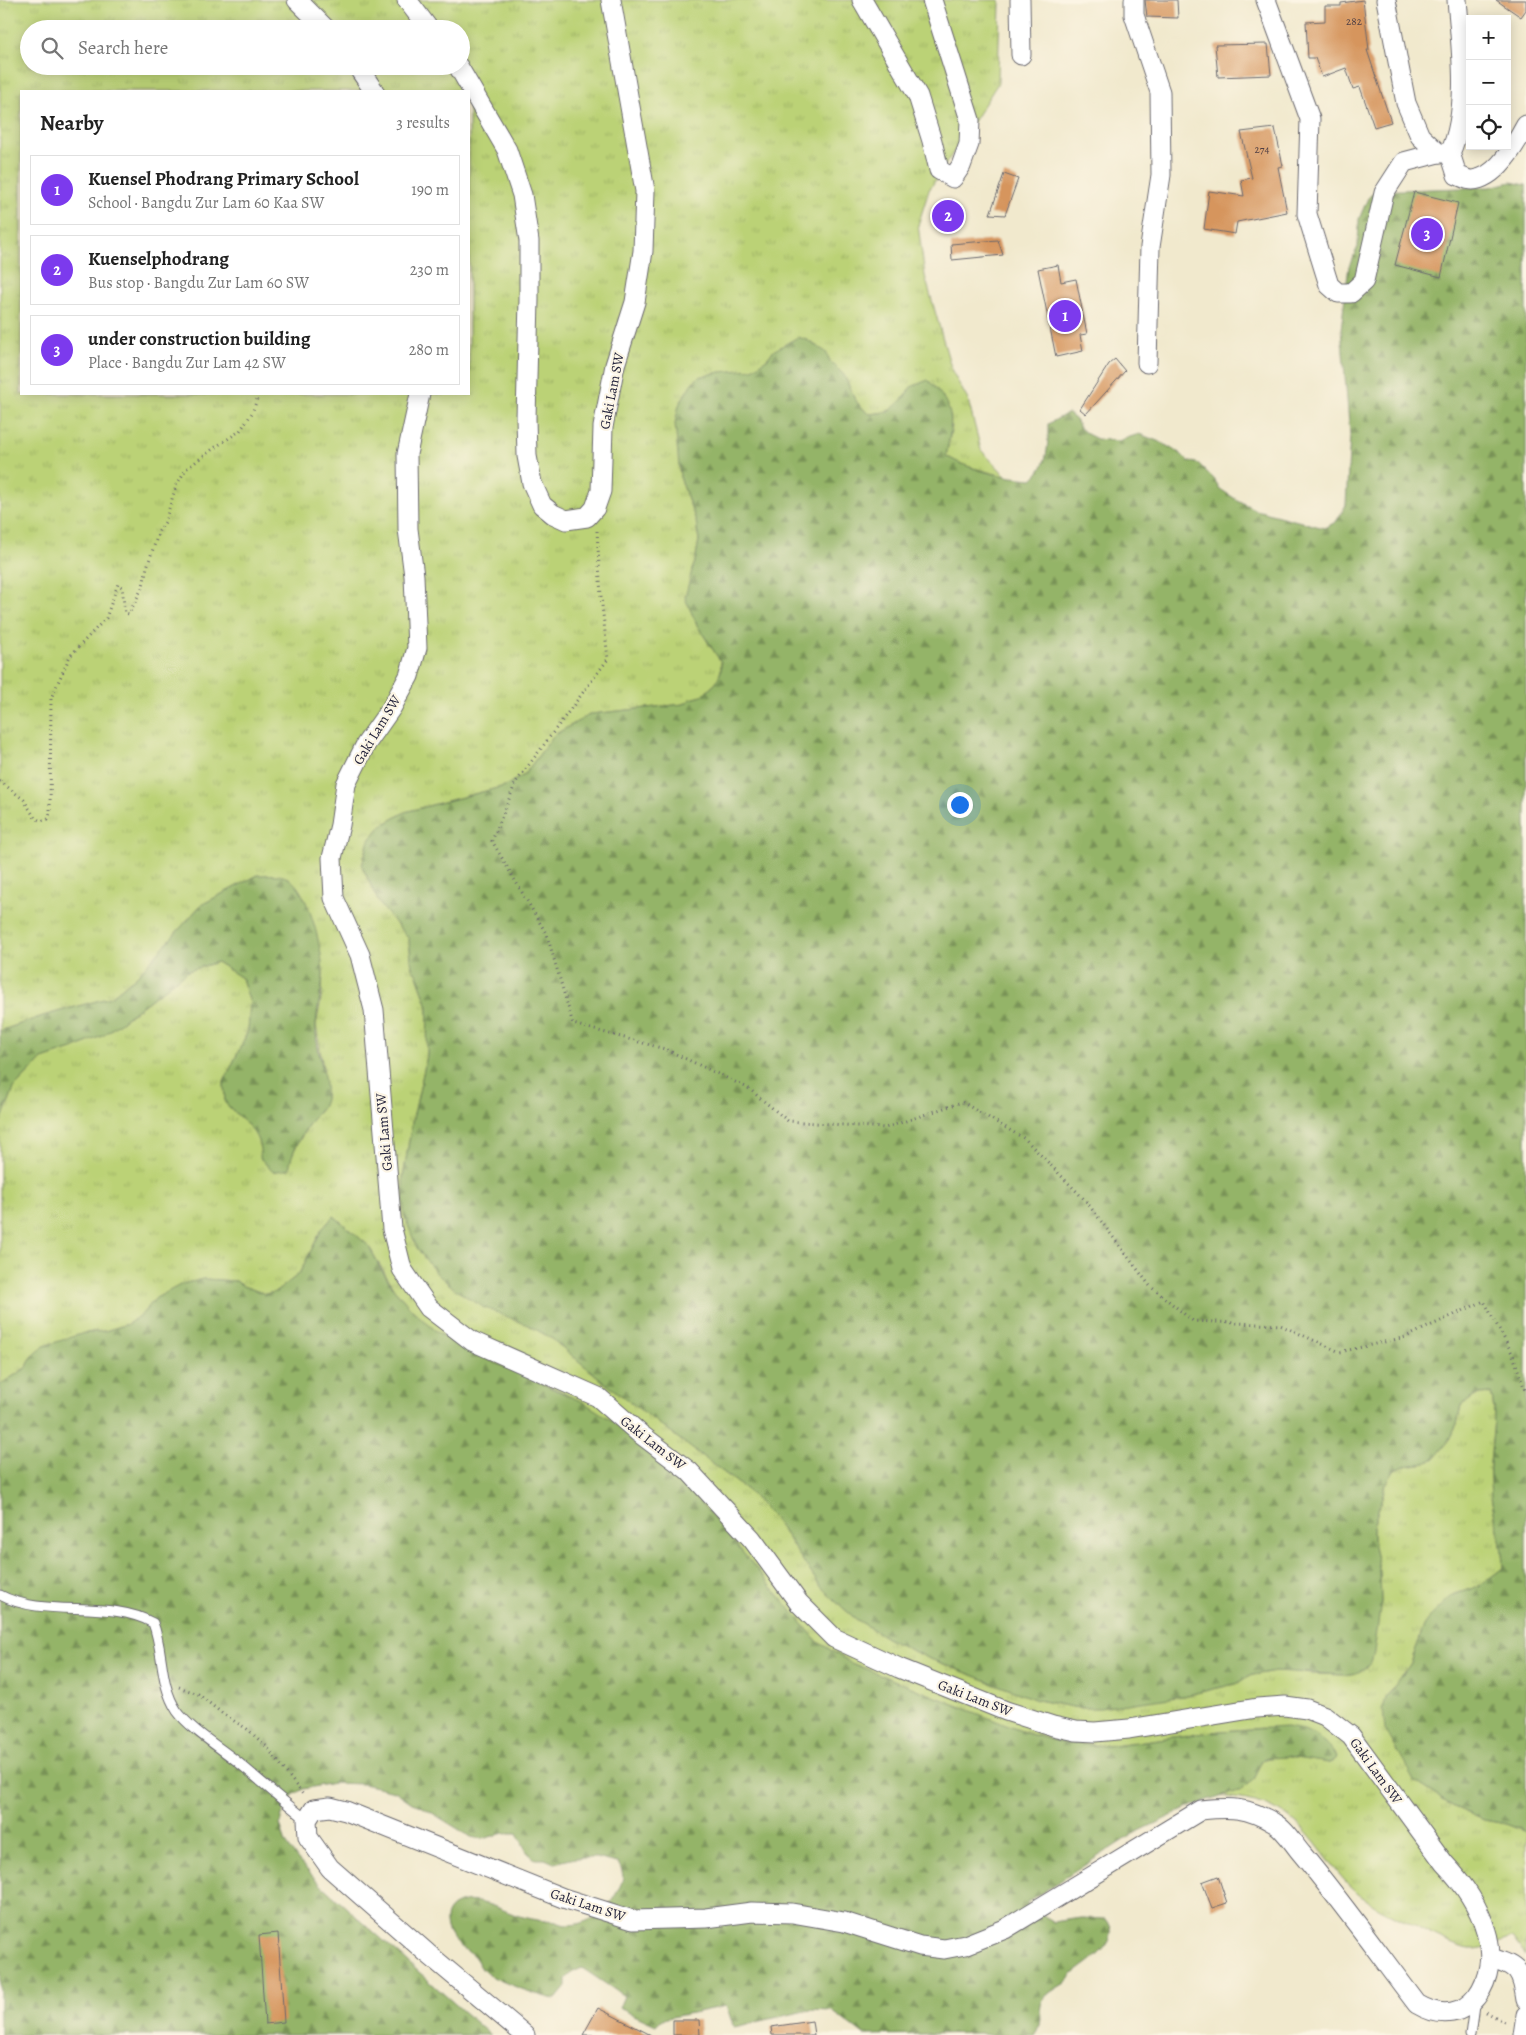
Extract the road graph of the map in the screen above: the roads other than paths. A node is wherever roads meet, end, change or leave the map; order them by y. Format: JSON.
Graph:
{"nodes":[{"id":1,"x":297,"y":0,"type":"edge"},
{"id":2,"x":406,"y":0,"type":"edge"},
{"id":3,"x":611,"y":0,"type":"edge"},
{"id":4,"x":862,"y":0,"type":"edge"},
{"id":5,"x":932,"y":0,"type":"edge"},
{"id":6,"x":1020,"y":0,"type":"edge"},
{"id":7,"x":1134,"y":0,"type":"edge"},
{"id":8,"x":1266,"y":0,"type":"edge"},
{"id":9,"x":1386,"y":0,"type":"edge"},
{"id":10,"x":1457,"y":0,"type":"edge"},
{"id":11,"x":317,"y":20,"type":"edge"},
{"id":12,"x":422,"y":20,"type":"edge"},
{"id":13,"x":1021,"y":54,"type":"dead end"},
{"id":14,"x":363,"y":75,"type":"edge"},
{"id":15,"x":463,"y":75,"type":"edge"},
{"id":16,"x":373,"y":90,"type":"edge"},
{"id":17,"x":1526,"y":125,"type":"edge"},
{"id":18,"x":1444,"y":153,"type":"junction"},
{"id":19,"x":1147,"y":363,"type":"dead end"},
{"id":20,"x":420,"y":395,"type":"edge"},
{"id":21,"x":0,"y":1595,"type":"edge"},
{"id":22,"x":310,"y":1815,"type":"junction"},
{"id":23,"x":1490,"y":1958,"type":"junction"},
{"id":24,"x":1526,"y":2000,"type":"edge"},
{"id":25,"x":1474,"y":2006,"type":"junction"},
{"id":26,"x":525,"y":2035,"type":"edge"},
{"id":27,"x":1470,"y":2035,"type":"edge"}],
"edges":[{"from":1,"to":11,"type":"street"},
{"from":2,"to":12,"type":"street"},
{"from":3,"to":15,"type":"street","name":"Gaki Lam SW"},
{"from":4,"to":5,"type":"street"},
{"from":6,"to":13,"type":"street"},
{"from":7,"to":19,"type":"street"},
{"from":8,"to":18,"type":"street"},
{"from":9,"to":18,"type":"street"},
{"from":10,"to":18,"type":"street"},
{"from":14,"to":16,"type":"street"},
{"from":17,"to":18,"type":"street"},
{"from":20,"to":23,"type":"street","name":"Gaki Lam SW"},
{"from":21,"to":22,"type":"lane"},
{"from":22,"to":25,"type":"street","name":"Gaki Lam SW"},
{"from":22,"to":26,"type":"street"},
{"from":23,"to":24,"type":"street"},
{"from":23,"to":25,"type":"street","name":"Gaki Lam SW"},
{"from":25,"to":27,"type":"lane"}]}
